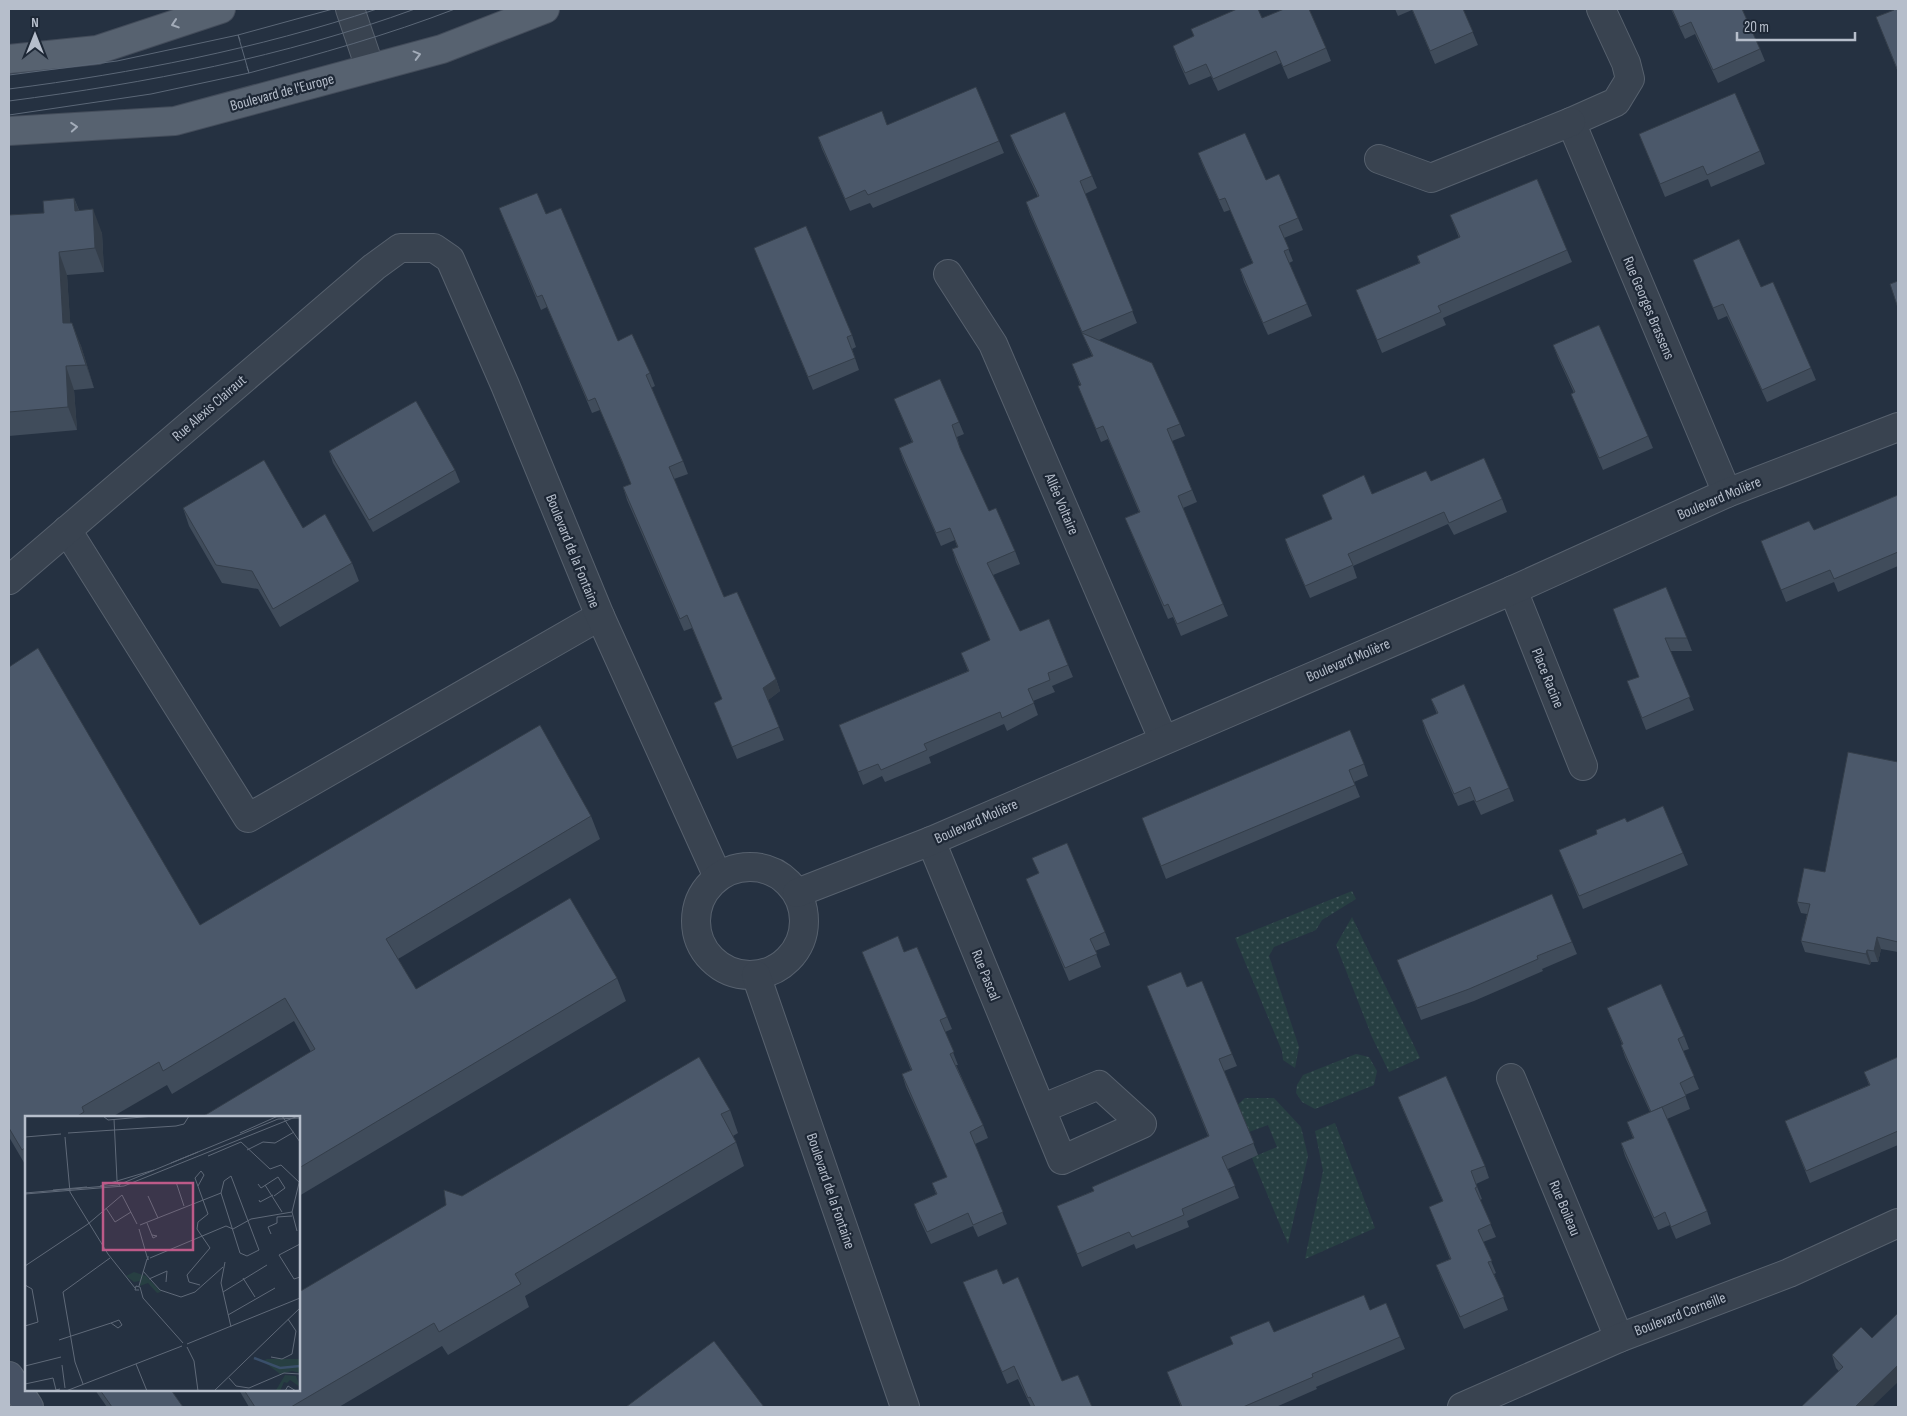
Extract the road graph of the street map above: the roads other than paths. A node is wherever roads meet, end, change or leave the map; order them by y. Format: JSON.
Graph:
{"nodes":[{"id":1,"x":221,"y":9,"type":"edge"},
{"id":2,"x":350,"y":9,"type":"edge"},
{"id":3,"x":545,"y":9,"type":"edge"},
{"id":4,"x":1601,"y":9,"type":"edge"},
{"id":5,"x":9,"y":59,"type":"edge"},
{"id":6,"x":370,"y":68,"type":"junction"},
{"id":7,"x":1571,"y":122,"type":"junction"},
{"id":8,"x":9,"y":131,"type":"edge"},
{"id":9,"x":1379,"y":159,"type":"dead end"},
{"id":10,"x":414,"y":247,"type":"joint"},
{"id":11,"x":948,"y":274,"type":"dead end"},
{"id":12,"x":1898,"y":427,"type":"edge"},
{"id":13,"x":1728,"y":493,"type":"junction"},
{"id":14,"x":68,"y":530,"type":"junction"},
{"id":15,"x":9,"y":580,"type":"edge"},
{"id":16,"x":1513,"y":590,"type":"junction"},
{"id":17,"x":600,"y":616,"type":"junction"},
{"id":18,"x":1163,"y":739,"type":"junction"},
{"id":19,"x":1583,"y":766,"type":"dead end"},
{"id":20,"x":931,"y":841,"type":"junction"},
{"id":21,"x":718,"y":877,"type":"junction"},
{"id":22,"x":797,"y":893,"type":"junction"},
{"id":23,"x":756,"y":975,"type":"junction"},
{"id":24,"x":1511,"y":1078,"type":"dead end"},
{"id":25,"x":1041,"y":1109,"type":"dead end"},
{"id":26,"x":1898,"y":1223,"type":"edge"},
{"id":27,"x":1619,"y":1338,"type":"junction"},
{"id":28,"x":9,"y":1376,"type":"edge"},
{"id":29,"x":1504,"y":1399,"type":"edge"},
{"id":30,"x":29,"y":1407,"type":"edge"},
{"id":31,"x":905,"y":1407,"type":"edge"},
{"id":32,"x":1462,"y":1407,"type":"edge"}],
"edges":[{"from":1,"to":5,"type":"main road","one_way":true},
{"from":2,"to":6,"type":"street"},
{"from":6,"to":3,"type":"main road","name":"Boulevard de l'Europe","one_way":true},
{"from":4,"to":7,"type":"street"},
{"from":8,"to":6,"type":"main road","name":"Boulevard de l'Europe","one_way":true},
{"from":7,"to":9,"type":"street"},
{"from":7,"to":13,"type":"street","name":"Rue Georges Brassens"},
{"from":10,"to":14,"type":"street","name":"Rue Alexis Clairaut"},
{"from":10,"to":17,"type":"street","name":"Boulevard de la Fontaine"},
{"from":11,"to":18,"type":"street","name":"Allée Voltaire"},
{"from":12,"to":13,"type":"street","name":"Boulevard Molière"},
{"from":13,"to":16,"type":"street","name":"Boulevard Molière"},
{"from":14,"to":15,"type":"street","name":"Rue Alexis Clairaut"},
{"from":14,"to":17,"type":"street"},
{"from":16,"to":18,"type":"street","name":"Boulevard Molière"},
{"from":16,"to":19,"type":"street","name":"Place Racine"},
{"from":17,"to":21,"type":"street","name":"Boulevard de la Fontaine"},
{"from":18,"to":20,"type":"street","name":"Boulevard Molière"},
{"from":20,"to":22,"type":"street","name":"Boulevard Molière"},
{"from":20,"to":25,"type":"street","name":"Rue Pascal"},
{"from":21,"to":22,"type":"street"},
{"from":21,"to":23,"type":"street"},
{"from":22,"to":23,"type":"street"},
{"from":23,"to":31,"type":"street","name":"Boulevard de la Fontaine"},
{"from":24,"to":27,"type":"street","name":"Rue Boileau"},
{"from":26,"to":27,"type":"street","name":"Boulevard Corneille"},
{"from":27,"to":29,"type":"street","name":"Boulevard Corneille"},
{"from":28,"to":30,"type":"street"},
{"from":29,"to":32,"type":"street","name":"Boulevard Corneille"}]}
